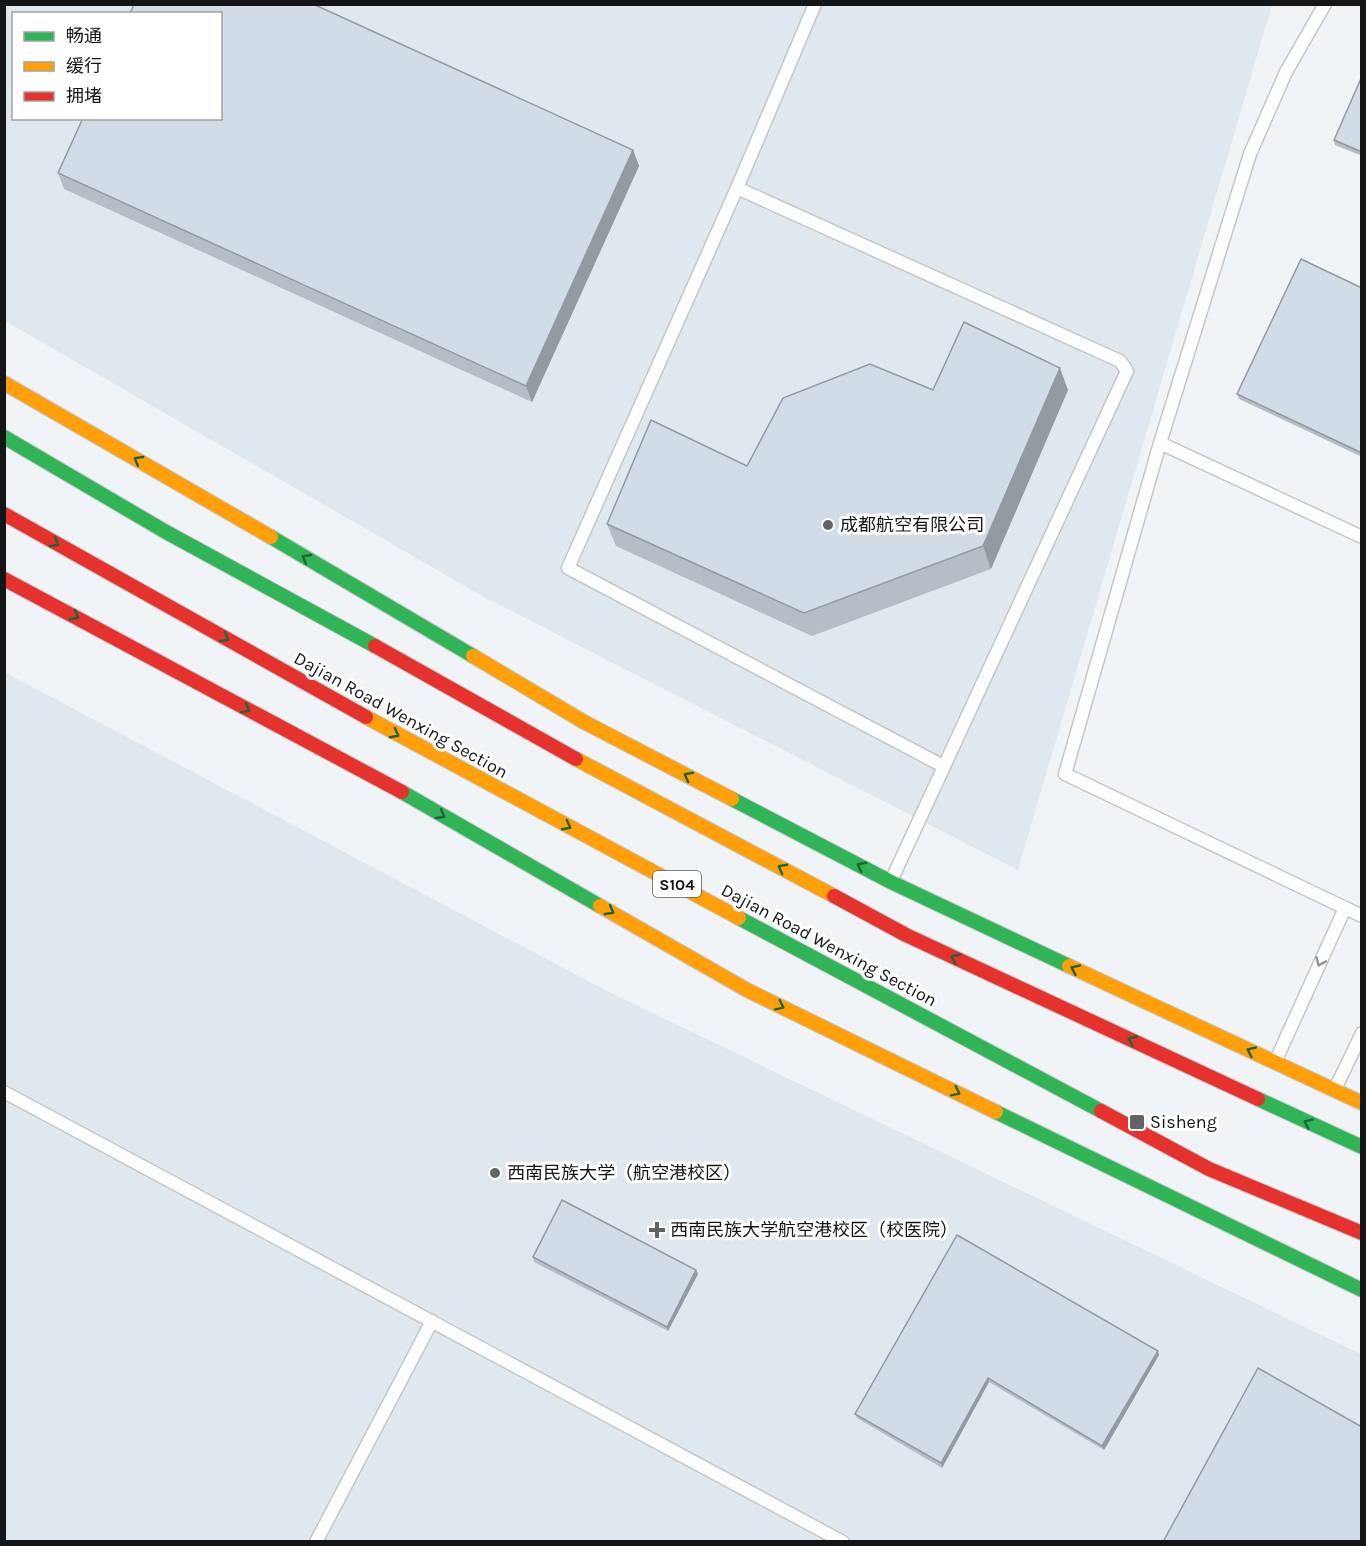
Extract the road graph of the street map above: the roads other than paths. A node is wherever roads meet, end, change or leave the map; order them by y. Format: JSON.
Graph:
{"nodes":[{"id":1,"x":815,"y":4,"type":"edge"},
{"id":2,"x":1325,"y":4,"type":"edge"},
{"id":3,"x":737,"y":188,"type":"junction"},
{"id":4,"x":4,"y":383,"type":"edge"},
{"id":5,"x":4,"y":437,"type":"edge"},
{"id":6,"x":1160,"y":443,"type":"junction"},
{"id":7,"x":4,"y":514,"type":"edge"},
{"id":8,"x":1362,"y":537,"type":"edge"},
{"id":9,"x":4,"y":579,"type":"edge"},
{"id":10,"x":944,"y":766,"type":"junction"},
{"id":11,"x":891,"y":882,"type":"junction"},
{"id":12,"x":1344,"y":908,"type":"junction"},
{"id":13,"x":1362,"y":916,"type":"edge"},
{"id":14,"x":1362,"y":1033,"type":"edge"},
{"id":15,"x":1275,"y":1062,"type":"junction"},
{"id":16,"x":1334,"y":1090,"type":"junction"},
{"id":17,"x":4,"y":1092,"type":"edge"},
{"id":18,"x":1362,"y":1103,"type":"edge"},
{"id":19,"x":1362,"y":1147,"type":"edge"},
{"id":20,"x":1362,"y":1233,"type":"edge"},
{"id":21,"x":1362,"y":1290,"type":"edge"},
{"id":22,"x":432,"y":1321,"type":"junction"},
{"id":23,"x":316,"y":1542,"type":"edge"},
{"id":24,"x":843,"y":1542,"type":"edge"}],
"edges":[{"from":1,"to":3,"type":"lane"},
{"from":2,"to":6,"type":"lane"},
{"from":3,"to":10,"type":"lane"},
{"from":3,"to":10,"type":"lane"},
{"from":11,"to":4,"type":"street","one_way":true},
{"from":19,"to":5,"type":"street","one_way":true},
{"from":6,"to":8,"type":"lane"},
{"from":6,"to":12,"type":"lane"},
{"from":7,"to":20,"type":"street","name":"Dajian Road Wenxing Section","number":"S104","one_way":true},
{"from":9,"to":21,"type":"street","one_way":true},
{"from":10,"to":11,"type":"lane"},
{"from":15,"to":11,"type":"street","one_way":true},
{"from":12,"to":13,"type":"lane"},
{"from":12,"to":15,"type":"lane","one_way":true},
{"from":14,"to":16,"type":"lane"},
{"from":15,"to":16,"type":"street"},
{"from":16,"to":18,"type":"street"},
{"from":17,"to":22,"type":"lane"},
{"from":22,"to":23,"type":"lane"},
{"from":22,"to":24,"type":"lane"}]}
